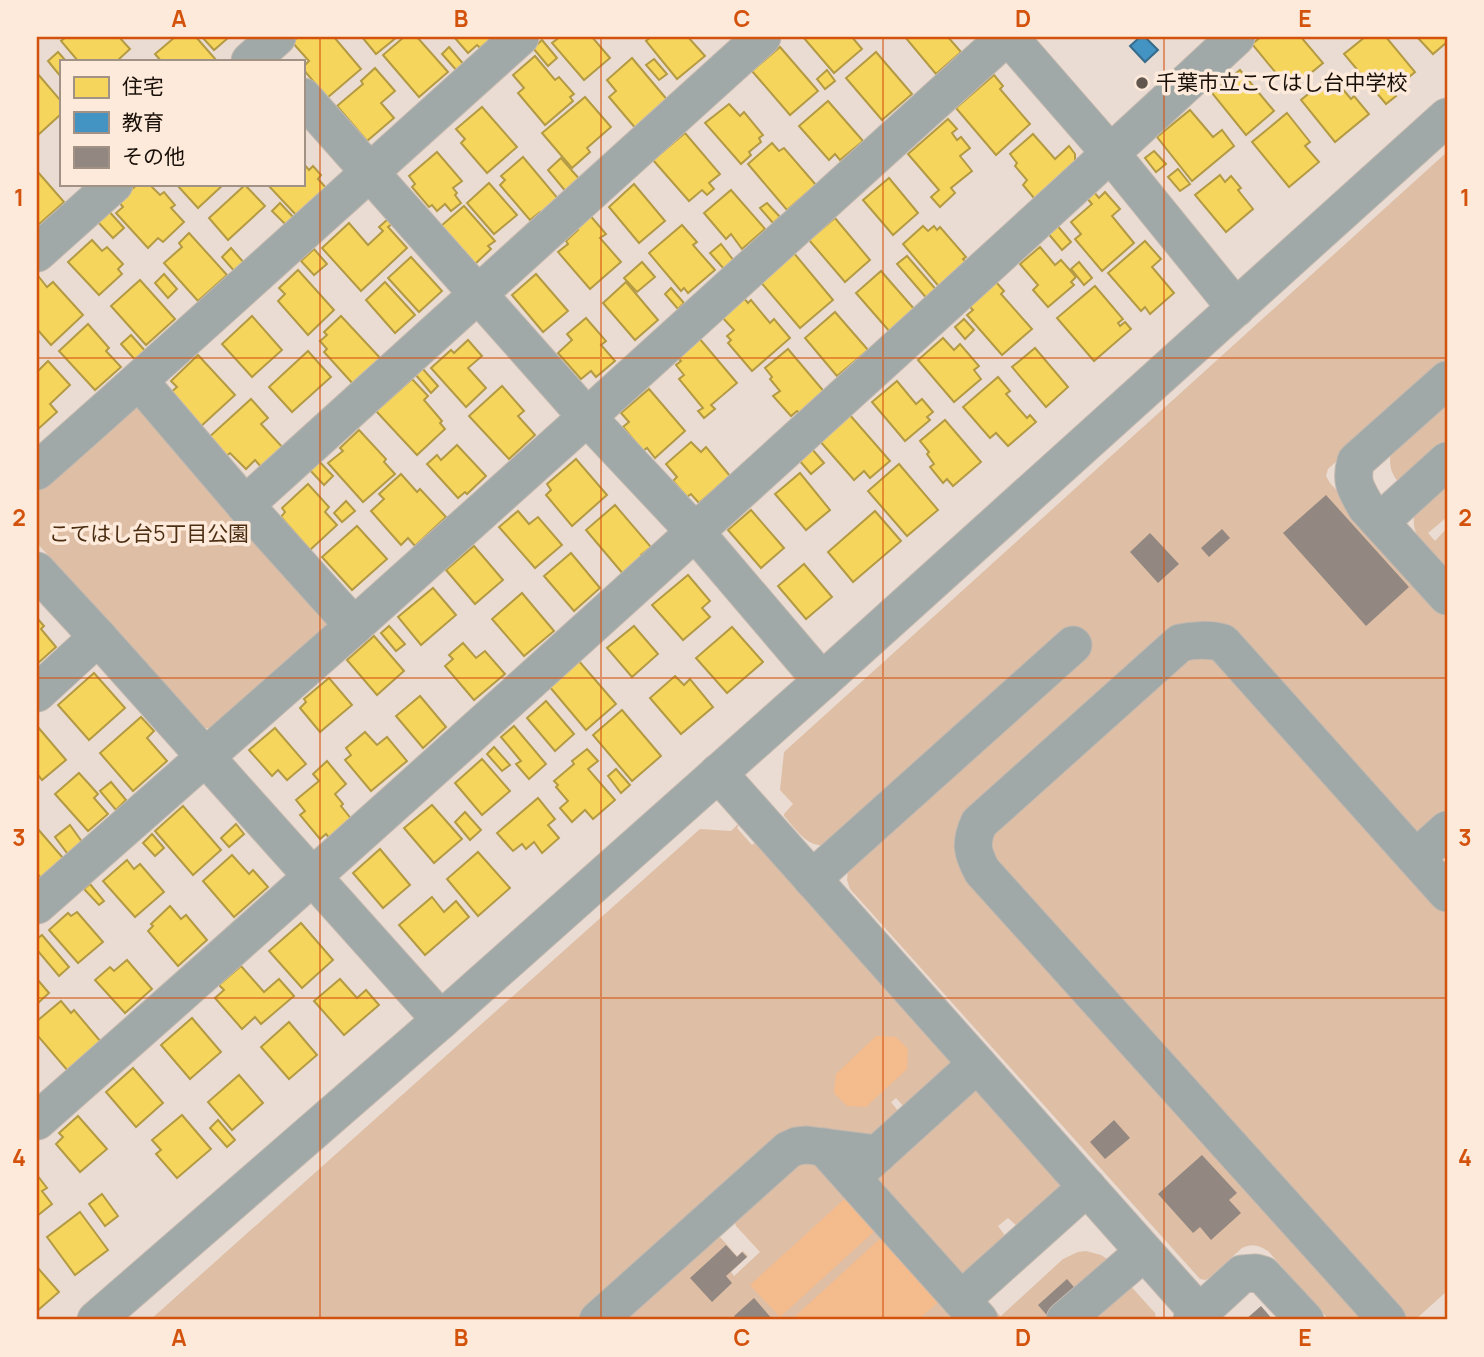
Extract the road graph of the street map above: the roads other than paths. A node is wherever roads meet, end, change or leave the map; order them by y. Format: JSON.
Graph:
{"nodes":[{"id":1,"x":520,"y":37,"type":"edge"},
{"id":2,"x":762,"y":37,"type":"edge"},
{"id":3,"x":1007,"y":37,"type":"edge"},
{"id":4,"x":1236,"y":37,"type":"edge"},
{"id":5,"x":304,"y":98,"type":"edge"},
{"id":6,"x":1447,"y":117,"type":"edge"},
{"id":7,"x":1111,"y":154,"type":"junction"},
{"id":8,"x":370,"y":171,"type":"junction"},
{"id":9,"x":112,"y":186,"type":"edge"},
{"id":10,"x":37,"y":253,"type":"edge"},
{"id":11,"x":478,"y":293,"type":"junction"},
{"id":12,"x":1236,"y":308,"type":"junction"},
{"id":13,"x":1447,"y":380,"type":"edge"},
{"id":14,"x":139,"y":381,"type":"junction"},
{"id":15,"x":587,"y":417,"type":"junction"},
{"id":16,"x":1447,"y":461,"type":"edge"},
{"id":17,"x":37,"y":471,"type":"edge"},
{"id":18,"x":245,"y":505,"type":"junction"},
{"id":19,"x":1380,"y":522,"type":"junction"},
{"id":20,"x":695,"y":532,"type":"junction"},
{"id":21,"x":37,"y":571,"type":"edge"},
{"id":22,"x":1447,"y":596,"type":"edge"},
{"id":23,"x":354,"y":626,"type":"junction"},
{"id":24,"x":99,"y":637,"type":"junction"},
{"id":25,"x":1073,"y":645,"type":"dead end"},
{"id":26,"x":822,"y":681,"type":"junction"},
{"id":27,"x":37,"y":693,"type":"edge"},
{"id":28,"x":204,"y":756,"type":"junction"},
{"id":29,"x":718,"y":773,"type":"junction"},
{"id":30,"x":1447,"y":830,"type":"edge"},
{"id":31,"x":1416,"y":858,"type":"junction"},
{"id":32,"x":313,"y":877,"type":"junction"},
{"id":33,"x":812,"y":879,"type":"junction"},
{"id":34,"x":1447,"y":893,"type":"edge"},
{"id":35,"x":37,"y":905,"type":"edge"},
{"id":36,"x":441,"y":1020,"type":"junction"},
{"id":37,"x":977,"y":1064,"type":"junction"},
{"id":38,"x":37,"y":1121,"type":"edge"},
{"id":39,"x":824,"y":1147,"type":"junction"},
{"id":40,"x":878,"y":1154,"type":"junction"},
{"id":41,"x":851,"y":1178,"type":"junction"},
{"id":42,"x":1087,"y":1187,"type":"junction"},
{"id":43,"x":1144,"y":1252,"type":"junction"},
{"id":44,"x":970,"y":1310,"type":"edge"},
{"id":45,"x":1196,"y":1317,"type":"edge"},
{"id":46,"x":96,"y":1320,"type":"edge"},
{"id":47,"x":598,"y":1320,"type":"edge"},
{"id":48,"x":1065,"y":1320,"type":"edge"},
{"id":49,"x":1305,"y":1320,"type":"edge"},
{"id":50,"x":1387,"y":1320,"type":"edge"}],
"edges":[{"from":1,"to":8,"type":"street"},
{"from":2,"to":11,"type":"street"},
{"from":3,"to":7,"type":"street"},
{"from":3,"to":15,"type":"street"},
{"from":4,"to":7,"type":"street"},
{"from":5,"to":8,"type":"street"},
{"from":6,"to":12,"type":"street"},
{"from":7,"to":12,"type":"street"},
{"from":7,"to":20,"type":"street"},
{"from":8,"to":11,"type":"street"},
{"from":8,"to":14,"type":"street"},
{"from":9,"to":10,"type":"street"},
{"from":11,"to":15,"type":"street"},
{"from":11,"to":18,"type":"street"},
{"from":12,"to":26,"type":"street"},
{"from":13,"to":19,"type":"street"},
{"from":14,"to":17,"type":"street"},
{"from":14,"to":18,"type":"street"},
{"from":15,"to":20,"type":"street"},
{"from":15,"to":23,"type":"street"},
{"from":16,"to":19,"type":"street"},
{"from":18,"to":23,"type":"street"},
{"from":19,"to":22,"type":"street"},
{"from":20,"to":26,"type":"street"},
{"from":20,"to":32,"type":"street"},
{"from":21,"to":24,"type":"street"},
{"from":23,"to":28,"type":"street"},
{"from":24,"to":27,"type":"street"},
{"from":24,"to":28,"type":"street"},
{"from":25,"to":33,"type":"street"},
{"from":26,"to":29,"type":"street"},
{"from":28,"to":32,"type":"street"},
{"from":28,"to":35,"type":"street"},
{"from":29,"to":33,"type":"street"},
{"from":29,"to":36,"type":"street"},
{"from":30,"to":31,"type":"street"},
{"from":31,"to":34,"type":"street"},
{"from":31,"to":50,"type":"street"},
{"from":32,"to":36,"type":"street"},
{"from":32,"to":38,"type":"street"},
{"from":33,"to":37,"type":"street"},
{"from":36,"to":46,"type":"street"},
{"from":37,"to":40,"type":"street"},
{"from":37,"to":42,"type":"street"},
{"from":39,"to":40,"type":"street"},
{"from":39,"to":41,"type":"street"},
{"from":39,"to":47,"type":"street"},
{"from":40,"to":41,"type":"street"},
{"from":41,"to":44,"type":"street"},
{"from":42,"to":43,"type":"street"},
{"from":42,"to":44,"type":"street"},
{"from":43,"to":45,"type":"street"},
{"from":43,"to":48,"type":"street"},
{"from":45,"to":49,"type":"street"}]}
